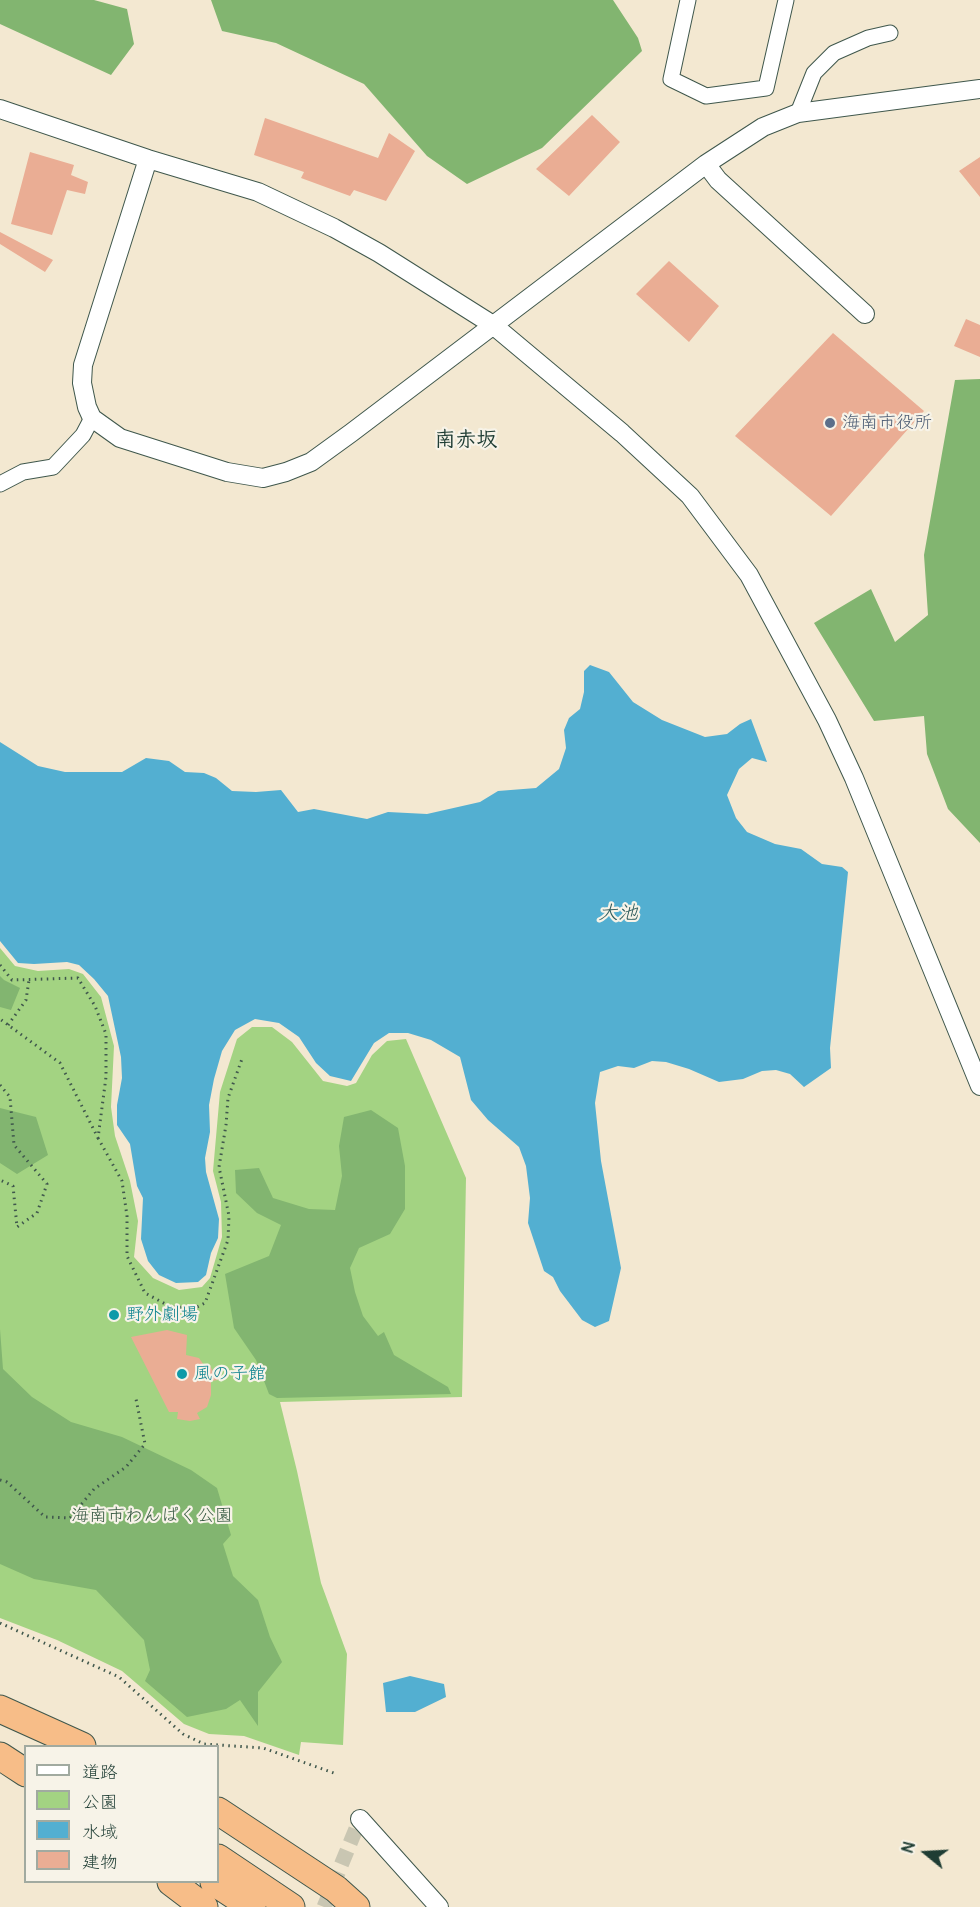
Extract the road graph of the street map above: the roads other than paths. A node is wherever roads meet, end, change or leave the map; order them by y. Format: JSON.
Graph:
{"nodes":[{"id":1,"x":688,"y":0,"type":"edge"},
{"id":2,"x":786,"y":0,"type":"edge"},
{"id":3,"x":890,"y":33,"type":"dead end"},
{"id":4,"x":980,"y":89,"type":"edge"},
{"id":5,"x":0,"y":109,"type":"edge"},
{"id":6,"x":798,"y":113,"type":"junction"},
{"id":7,"x":148,"y":159,"type":"junction"},
{"id":8,"x":706,"y":164,"type":"junction"},
{"id":9,"x":865,"y":314,"type":"dead end"},
{"id":10,"x":493,"y":325,"type":"junction"},
{"id":11,"x":92,"y":418,"type":"junction"},
{"id":12,"x":0,"y":484,"type":"edge"},
{"id":13,"x":980,"y":1086,"type":"edge"},
{"id":14,"x":0,"y":1709,"type":"edge"},
{"id":15,"x":0,"y":1723,"type":"edge"},
{"id":16,"x":39,"y":1745,"type":"edge"},
{"id":17,"x":80,"y":1745,"type":"edge"},
{"id":18,"x":0,"y":1748,"type":"edge"},
{"id":19,"x":0,"y":1756,"type":"edge"},
{"id":20,"x":24,"y":1762,"type":"edge"},
{"id":21,"x":24,"y":1772,"type":"edge"},
{"id":22,"x":219,"y":1812,"type":"edge"},
{"id":23,"x":360,"y":1819,"type":"dead end"},
{"id":24,"x":219,"y":1859,"type":"edge"},
{"id":25,"x":174,"y":1883,"type":"edge"},
{"id":26,"x":217,"y":1883,"type":"edge"},
{"id":27,"x":204,"y":1907,"type":"edge"},
{"id":28,"x":252,"y":1907,"type":"edge"},
{"id":29,"x":291,"y":1907,"type":"edge"},
{"id":30,"x":356,"y":1907,"type":"edge"},
{"id":31,"x":439,"y":1907,"type":"edge"}],
"edges":[{"from":1,"to":2,"type":"street"},
{"from":3,"to":6,"type":"street"},
{"from":4,"to":6,"type":"street"},
{"from":5,"to":7,"type":"street"},
{"from":6,"to":8,"type":"street"},
{"from":7,"to":10,"type":"street"},
{"from":7,"to":11,"type":"street"},
{"from":8,"to":9,"type":"street"},
{"from":8,"to":10,"type":"street"},
{"from":10,"to":11,"type":"street"},
{"from":10,"to":13,"type":"street"},
{"from":11,"to":12,"type":"street"},
{"from":14,"to":17,"type":"highway"},
{"from":15,"to":16,"type":"highway"},
{"from":18,"to":20,"type":"highway"},
{"from":19,"to":21,"type":"highway"},
{"from":22,"to":30,"type":"highway"},
{"from":23,"to":31,"type":"street"},
{"from":24,"to":29,"type":"highway"},
{"from":25,"to":27,"type":"highway"},
{"from":26,"to":28,"type":"highway"}]}
